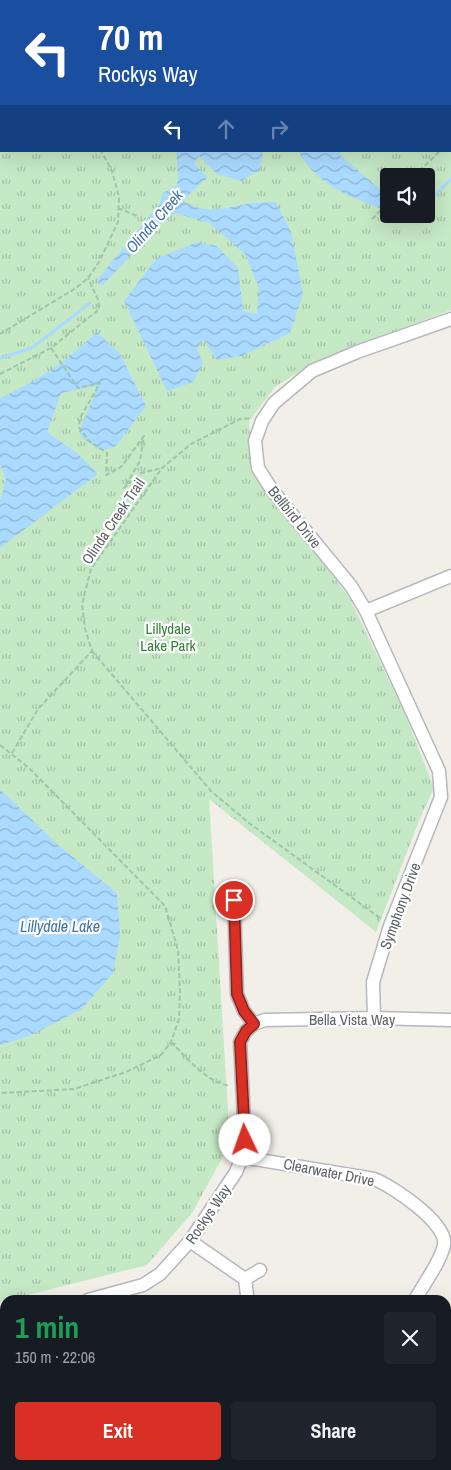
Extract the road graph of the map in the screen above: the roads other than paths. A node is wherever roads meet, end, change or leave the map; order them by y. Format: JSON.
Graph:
{"nodes":[{"id":1,"x":451,"y":319,"type":"edge"},
{"id":2,"x":451,"y":576,"type":"edge"},
{"id":3,"x":366,"y":611,"type":"junction"},
{"id":4,"x":446,"y":797,"type":"edge"},
{"id":5,"x":234,"y":900,"type":"dead end"},
{"id":6,"x":374,"y":1018,"type":"junction"},
{"id":7,"x":451,"y":1020,"type":"edge"},
{"id":8,"x":254,"y":1024,"type":"junction"},
{"id":9,"x":242,"y":1157,"type":"junction"},
{"id":10,"x":447,"y":1230,"type":"edge"},
{"id":11,"x":190,"y":1241,"type":"junction"},
{"id":12,"x":260,"y":1270,"type":"dead end"},
{"id":13,"x":245,"y":1279,"type":"junction"},
{"id":14,"x":106,"y":1295,"type":"edge"},
{"id":15,"x":247,"y":1295,"type":"dead end"},
{"id":16,"x":418,"y":1295,"type":"edge"}],
"edges":[{"from":1,"to":3,"type":"street","name":"Bellbird Drive"},
{"from":2,"to":3,"type":"street"},
{"from":3,"to":4,"type":"street","name":"Bellbird Drive"},
{"from":4,"to":6,"type":"street","name":"Symphony Drive"},
{"from":5,"to":8,"type":"street"},
{"from":6,"to":7,"type":"street","name":"Bella Vista Way"},
{"from":6,"to":8,"type":"street","name":"Bella Vista Way"},
{"from":8,"to":9,"type":"street","name":"Rockys Way"},
{"from":9,"to":10,"type":"street","name":"Clearwater Drive"},
{"from":9,"to":11,"type":"street","name":"Rockys Way"},
{"from":10,"to":16,"type":"street","name":"Clearwater Drive"},
{"from":11,"to":13,"type":"street"},
{"from":11,"to":14,"type":"street","name":"Rockys Way"},
{"from":12,"to":13,"type":"street"},
{"from":13,"to":15,"type":"street"}]}
